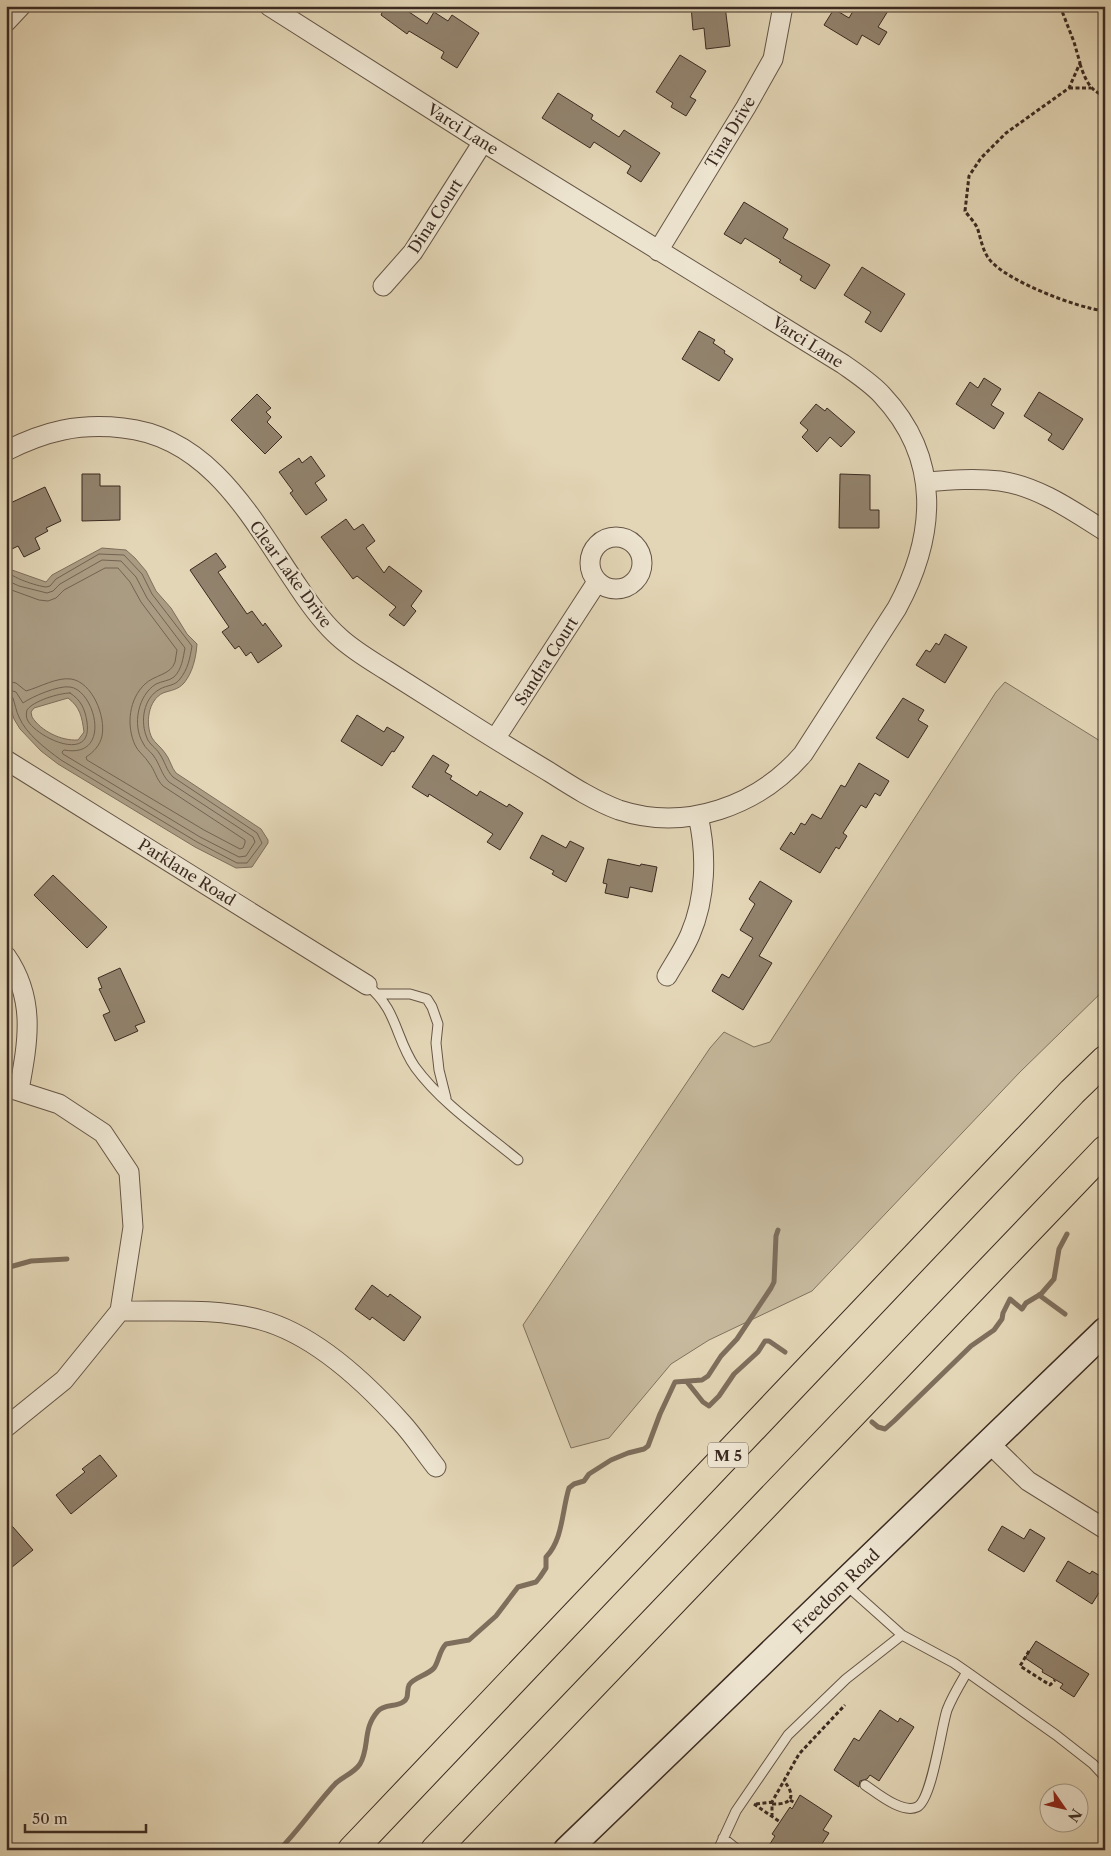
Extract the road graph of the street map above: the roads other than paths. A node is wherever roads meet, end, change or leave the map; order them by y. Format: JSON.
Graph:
{"nodes":[{"id":1,"x":21,"y":6,"type":"edge"},
{"id":2,"x":269,"y":6,"type":"edge"},
{"id":3,"x":784,"y":6,"type":"edge"},
{"id":4,"x":6,"y":22,"type":"edge"},
{"id":5,"x":483,"y":142,"type":"junction"},
{"id":6,"x":658,"y":251,"type":"junction"},
{"id":7,"x":383,"y":286,"type":"dead end"},
{"id":8,"x":6,"y":451,"type":"edge"},
{"id":9,"x":926,"y":482,"type":"junction"},
{"id":10,"x":1105,"y":531,"type":"edge"},
{"id":11,"x":597,"y":582,"type":"dead end"},
{"id":12,"x":495,"y":739,"type":"junction"},
{"id":13,"x":6,"y":760,"type":"edge"},
{"id":14,"x":690,"y":816,"type":"junction"},
{"id":15,"x":6,"y":956,"type":"edge"},
{"id":16,"x":667,"y":976,"type":"dead end"},
{"id":17,"x":373,"y":989,"type":"junction"},
{"id":18,"x":1105,"y":1060,"type":"edge"},
{"id":19,"x":13,"y":1088,"type":"edge"},
{"id":20,"x":446,"y":1100,"type":"junction"},
{"id":21,"x":1105,"y":1150,"type":"edge"},
{"id":22,"x":518,"y":1160,"type":"dead end"},
{"id":23,"x":120,"y":1312,"type":"junction"},
{"id":24,"x":1105,"y":1331,"type":"edge"},
{"id":25,"x":6,"y":1427,"type":"edge"},
{"id":26,"x":989,"y":1443,"type":"junction"},
{"id":27,"x":436,"y":1468,"type":"dead end"},
{"id":28,"x":1105,"y":1529,"type":"edge"},
{"id":29,"x":844,"y":1583,"type":"junction"},
{"id":30,"x":902,"y":1636,"type":"junction"},
{"id":31,"x":967,"y":1672,"type":"junction"},
{"id":32,"x":1105,"y":1777,"type":"edge"},
{"id":33,"x":865,"y":1785,"type":"dead end"},
{"id":34,"x":723,"y":1838,"type":"junction"},
{"id":35,"x":352,"y":1850,"type":"edge"},
{"id":36,"x":436,"y":1850,"type":"edge"},
{"id":37,"x":567,"y":1850,"type":"edge"},
{"id":38,"x":718,"y":1850,"type":"edge"},
{"id":39,"x":738,"y":1850,"type":"edge"}],
"edges":[{"from":1,"to":4,"type":"street"},
{"from":2,"to":5,"type":"street","name":"Varci Lane"},
{"from":3,"to":6,"type":"street","name":"Tina Drive"},
{"from":5,"to":6,"type":"street","name":"Varci Lane"},
{"from":5,"to":7,"type":"street","name":"Dina Court"},
{"from":6,"to":9,"type":"street","name":"Varci Lane"},
{"from":8,"to":12,"type":"street","name":"Clear Lake Drive"},
{"from":9,"to":10,"type":"street"},
{"from":9,"to":14,"type":"street","name":"Varci Lane"},
{"from":11,"to":12,"type":"street","name":"Sandra Court"},
{"from":12,"to":14,"type":"street","name":"Clear Lake Drive"},
{"from":13,"to":17,"type":"street","name":"Parklane Road"},
{"from":14,"to":16,"type":"street"},
{"from":15,"to":19,"type":"street"},
{"from":17,"to":20,"type":"lane"},
{"from":17,"to":20,"type":"lane"},
{"from":18,"to":35,"type":"highway","number":"M 5"},
{"from":19,"to":23,"type":"street"},
{"from":20,"to":22,"type":"lane"},
{"from":21,"to":36,"type":"highway"},
{"from":23,"to":25,"type":"street"},
{"from":23,"to":27,"type":"street"},
{"from":24,"to":26,"type":"street","name":"Freedom Road"},
{"from":26,"to":28,"type":"street"},
{"from":26,"to":29,"type":"street","name":"Freedom Road"},
{"from":29,"to":30,"type":"lane"},
{"from":29,"to":37,"type":"street","name":"Freedom Road"},
{"from":30,"to":31,"type":"lane"},
{"from":30,"to":34,"type":"lane"},
{"from":31,"to":32,"type":"lane"},
{"from":31,"to":33,"type":"lane"},
{"from":34,"to":38,"type":"lane"},
{"from":34,"to":39,"type":"lane"}]}
